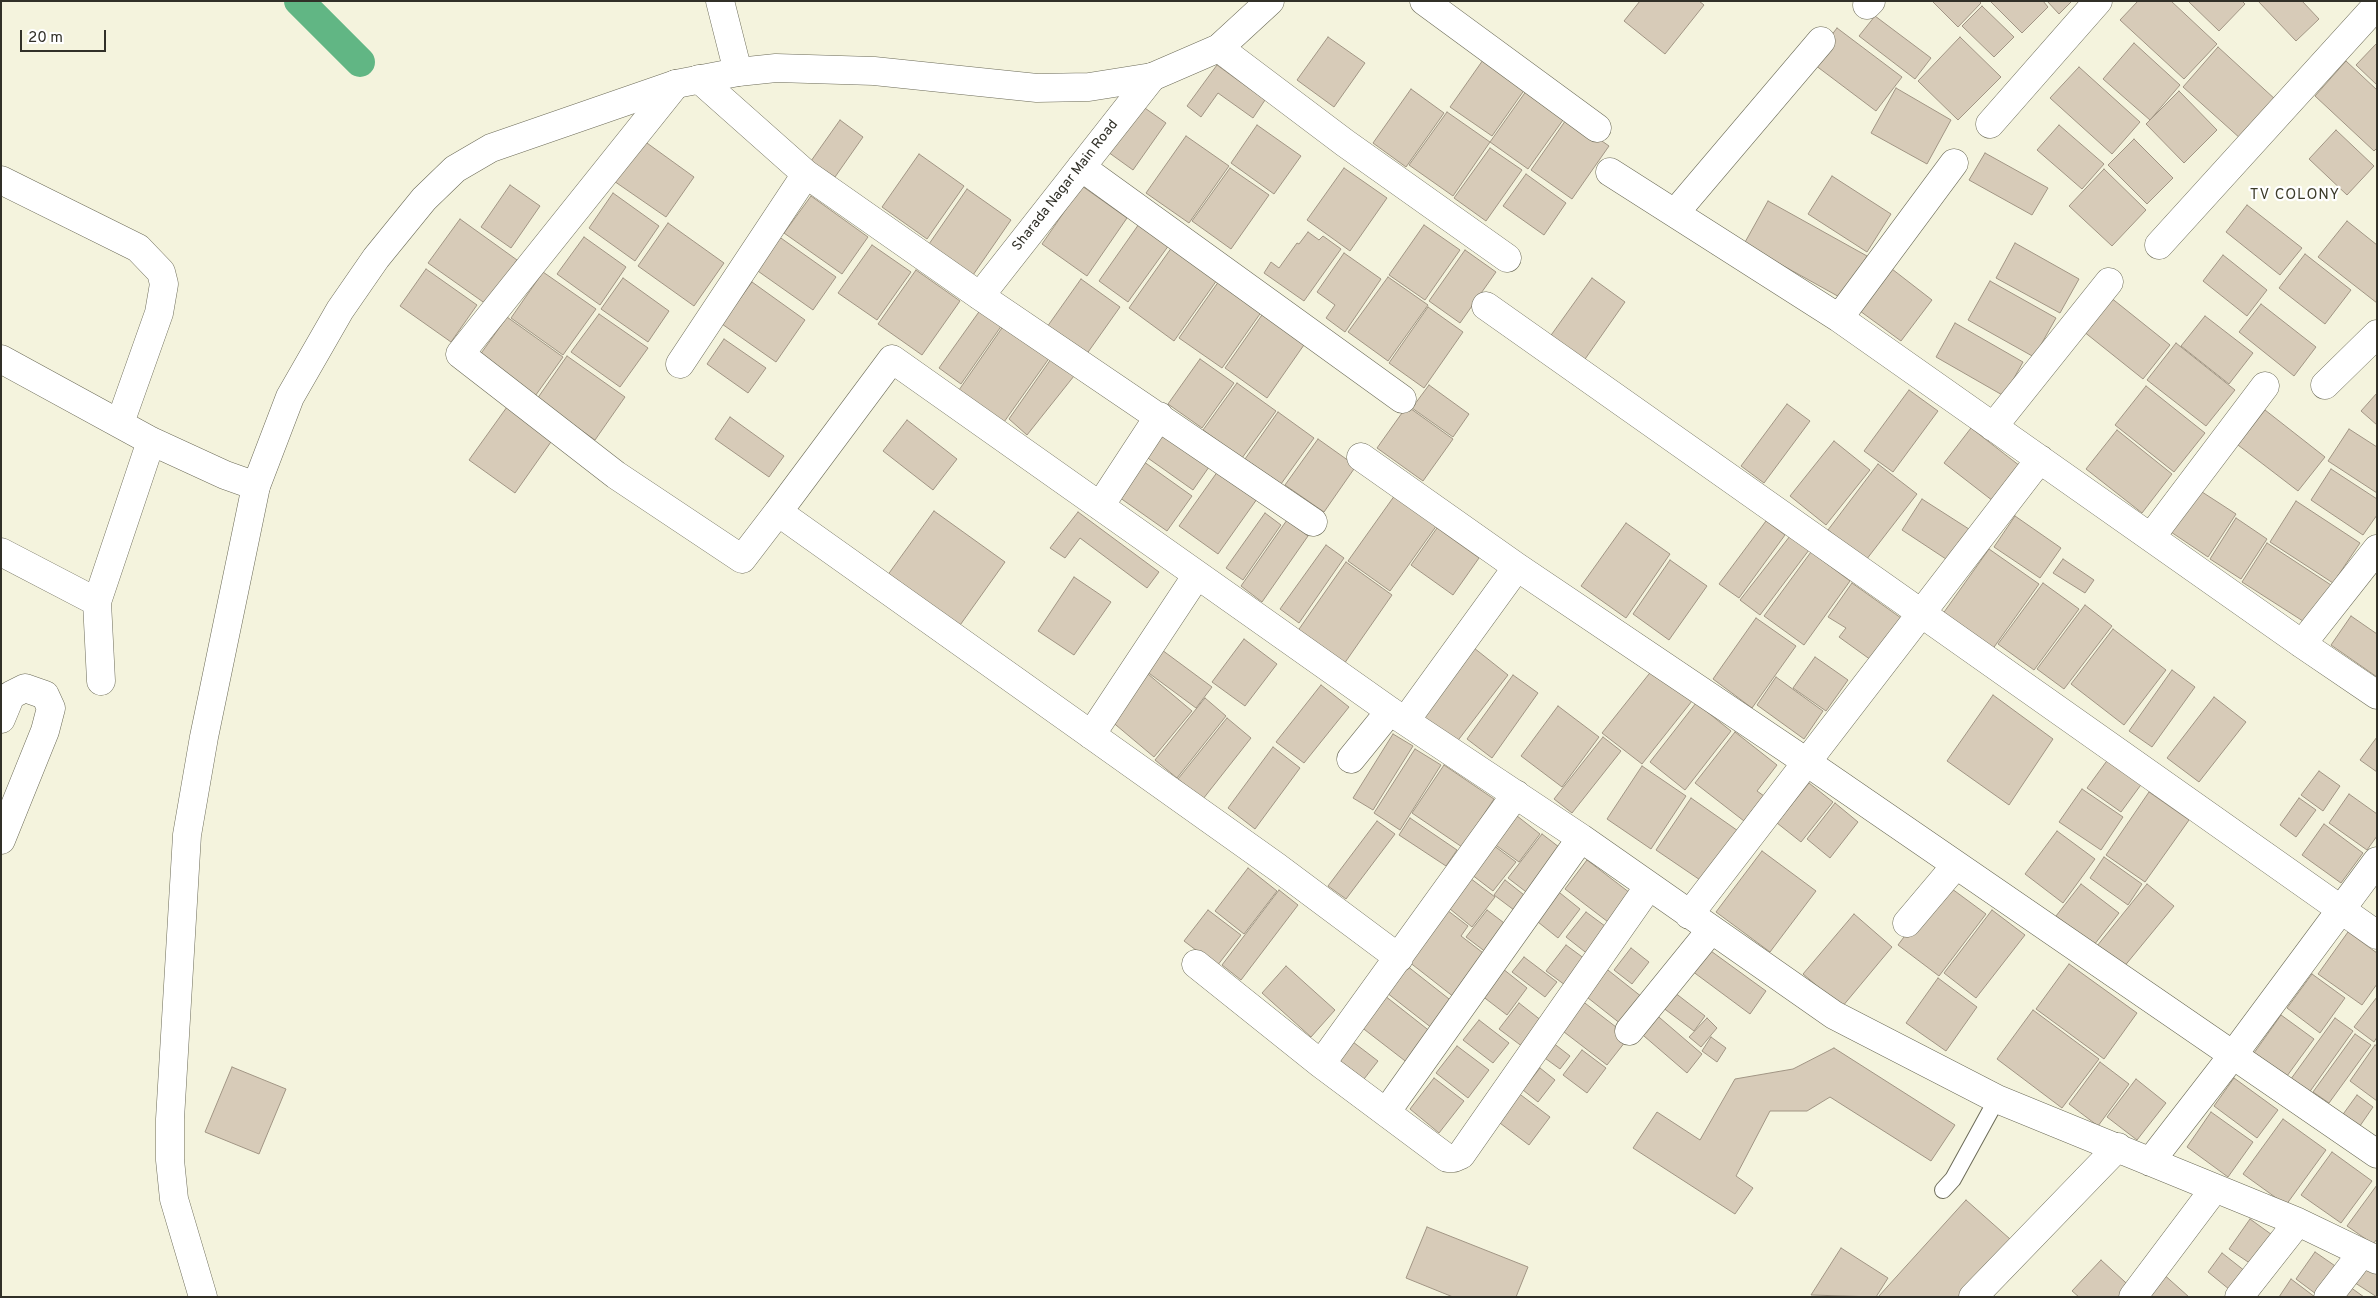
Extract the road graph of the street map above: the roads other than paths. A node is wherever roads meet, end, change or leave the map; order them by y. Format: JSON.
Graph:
{"nodes":[{"id":1,"x":720,"y":1,"type":"edge"},
{"id":2,"x":1270,"y":1,"type":"edge"},
{"id":3,"x":1424,"y":1,"type":"edge"},
{"id":4,"x":2098,"y":1,"type":"edge"},
{"id":5,"x":2377,"y":5,"type":"edge"},
{"id":6,"x":1821,"y":41,"type":"dead end"},
{"id":7,"x":1218,"y":48,"type":"junction"},
{"id":8,"x":738,"y":72,"type":"junction"},
{"id":9,"x":1152,"y":77,"type":"junction"},
{"id":10,"x":688,"y":82,"type":"junction"},
{"id":11,"x":1990,"y":124,"type":"dead end"},
{"id":12,"x":1597,"y":128,"type":"dead end"},
{"id":13,"x":1954,"y":163,"type":"dead end"},
{"id":14,"x":1081,"y":167,"type":"junction"},
{"id":15,"x":1610,"y":172,"type":"dead end"},
{"id":16,"x":806,"y":174,"type":"junction"},
{"id":17,"x":1,"y":180,"type":"edge"},
{"id":18,"x":1675,"y":213,"type":"junction"},
{"id":19,"x":2158,"y":245,"type":"dead end"},
{"id":20,"x":1507,"y":258,"type":"dead end"},
{"id":21,"x":2108,"y":282,"type":"dead end"},
{"id":22,"x":980,"y":296,"type":"junction"},
{"id":23,"x":1486,"y":306,"type":"dead end"},
{"id":24,"x":1839,"y":318,"type":"junction"},
{"id":25,"x":2377,"y":334,"type":"edge"},
{"id":26,"x":1,"y":359,"type":"edge"},
{"id":27,"x":680,"y":364,"type":"dead end"},
{"id":28,"x":2325,"y":385,"type":"dead end"},
{"id":29,"x":2265,"y":386,"type":"dead end"},
{"id":30,"x":1402,"y":399,"type":"dead end"},
{"id":31,"x":1159,"y":416,"type":"junction"},
{"id":32,"x":120,"y":423,"type":"junction"},
{"id":33,"x":1993,"y":426,"type":"junction"},
{"id":34,"x":158,"y":444,"type":"junction"},
{"id":35,"x":1360,"y":456,"type":"dead end"},
{"id":36,"x":2040,"y":459,"type":"junction"},
{"id":37,"x":256,"y":486,"type":"junction"},
{"id":38,"x":1100,"y":506,"type":"junction"},
{"id":39,"x":778,"y":512,"type":"junction"},
{"id":40,"x":1313,"y":522,"type":"dead end"},
{"id":41,"x":2151,"y":537,"type":"junction"},
{"id":42,"x":2377,"y":549,"type":"edge"},
{"id":43,"x":1,"y":552,"type":"edge"},
{"id":44,"x":1517,"y":567,"type":"junction"},
{"id":45,"x":1197,"y":575,"type":"junction"},
{"id":46,"x":97,"y":602,"type":"junction"},
{"id":47,"x":1922,"y":614,"type":"junction"},
{"id":48,"x":2302,"y":644,"type":"junction"},
{"id":49,"x":101,"y":681,"type":"dead end"},
{"id":50,"x":2377,"y":695,"type":"edge"},
{"id":51,"x":1398,"y":716,"type":"junction"},
{"id":52,"x":1,"y":718,"type":"edge"},
{"id":53,"x":1091,"y":735,"type":"junction"},
{"id":54,"x":1351,"y":759,"type":"dead end"},
{"id":55,"x":1808,"y":763,"type":"junction"},
{"id":56,"x":1516,"y":794,"type":"junction"},
{"id":57,"x":1581,"y":838,"type":"junction"},
{"id":58,"x":1,"y":840,"type":"edge"},
{"id":59,"x":2377,"y":861,"type":"edge"},
{"id":60,"x":1956,"y":865,"type":"junction"},
{"id":61,"x":1649,"y":886,"type":"junction"},
{"id":62,"x":2339,"y":909,"type":"junction"},
{"id":63,"x":1700,"y":922,"type":"junction"},
{"id":64,"x":1907,"y":923,"type":"dead end"},
{"id":65,"x":2377,"y":935,"type":"edge"},
{"id":66,"x":1398,"y":958,"type":"junction"},
{"id":67,"x":1196,"y":964,"type":"dead end"},
{"id":68,"x":1629,"y":1031,"type":"dead end"},
{"id":69,"x":2233,"y":1055,"type":"junction"},
{"id":70,"x":1321,"y":1064,"type":"junction"},
{"id":71,"x":1997,"y":1099,"type":"junction"},
{"id":72,"x":1387,"y":1111,"type":"junction"},
{"id":73,"x":2118,"y":1147,"type":"junction"},
{"id":74,"x":2377,"y":1154,"type":"edge"},
{"id":75,"x":2150,"y":1162,"type":"junction"},
{"id":76,"x":2215,"y":1188,"type":"junction"},
{"id":77,"x":1943,"y":1190,"type":"dead end"},
{"id":78,"x":2298,"y":1222,"type":"junction"},
{"id":79,"x":2369,"y":1256,"type":"edge"},
{"id":80,"x":203,"y":1297,"type":"edge"},
{"id":81,"x":1974,"y":1297,"type":"edge"},
{"id":82,"x":2134,"y":1297,"type":"edge"},
{"id":83,"x":2239,"y":1297,"type":"edge"},
{"id":84,"x":2328,"y":1297,"type":"edge"}],
"edges":[{"from":1,"to":8,"type":"street"},
{"from":2,"to":7,"type":"street"},
{"from":3,"to":12,"type":"street"},
{"from":4,"to":11,"type":"street"},
{"from":5,"to":19,"type":"street"},
{"from":6,"to":18,"type":"street"},
{"from":7,"to":9,"type":"street"},
{"from":7,"to":20,"type":"street"},
{"from":8,"to":9,"type":"street"},
{"from":8,"to":10,"type":"street"},
{"from":9,"to":14,"type":"street","name":"Sharada Nagar Main Road"},
{"from":10,"to":16,"type":"street"},
{"from":10,"to":37,"type":"street"},
{"from":10,"to":39,"type":"street"},
{"from":13,"to":24,"type":"street"},
{"from":14,"to":22,"type":"street","name":"Sharada Nagar Main Road"},
{"from":14,"to":30,"type":"street"},
{"from":15,"to":18,"type":"street"},
{"from":16,"to":22,"type":"street"},
{"from":16,"to":27,"type":"street"},
{"from":17,"to":32,"type":"street"},
{"from":18,"to":24,"type":"street"},
{"from":21,"to":33,"type":"street"},
{"from":22,"to":31,"type":"street"},
{"from":23,"to":47,"type":"street"},
{"from":24,"to":33,"type":"street"},
{"from":25,"to":28,"type":"street"},
{"from":26,"to":32,"type":"street"},
{"from":29,"to":41,"type":"street"},
{"from":31,"to":38,"type":"street"},
{"from":31,"to":40,"type":"street"},
{"from":32,"to":34,"type":"street"},
{"from":33,"to":36,"type":"street"},
{"from":34,"to":37,"type":"street"},
{"from":34,"to":46,"type":"street"},
{"from":35,"to":44,"type":"street"},
{"from":36,"to":41,"type":"street"},
{"from":36,"to":47,"type":"street"},
{"from":37,"to":80,"type":"street"},
{"from":38,"to":39,"type":"street"},
{"from":38,"to":45,"type":"street"},
{"from":39,"to":53,"type":"street"},
{"from":41,"to":48,"type":"street"},
{"from":42,"to":48,"type":"street"},
{"from":43,"to":46,"type":"street"},
{"from":44,"to":51,"type":"street"},
{"from":44,"to":55,"type":"street"},
{"from":45,"to":51,"type":"street"},
{"from":45,"to":53,"type":"street"},
{"from":46,"to":49,"type":"street"},
{"from":47,"to":55,"type":"street"},
{"from":47,"to":62,"type":"street"},
{"from":48,"to":50,"type":"street"},
{"from":51,"to":54,"type":"street"},
{"from":51,"to":56,"type":"street"},
{"from":52,"to":58,"type":"street"},
{"from":53,"to":66,"type":"street"},
{"from":55,"to":60,"type":"street"},
{"from":55,"to":63,"type":"street"},
{"from":56,"to":57,"type":"street"},
{"from":56,"to":66,"type":"street"},
{"from":57,"to":61,"type":"street"},
{"from":57,"to":72,"type":"street"},
{"from":59,"to":62,"type":"street"},
{"from":60,"to":64,"type":"street"},
{"from":60,"to":69,"type":"street"},
{"from":61,"to":63,"type":"street"},
{"from":61,"to":72,"type":"street"},
{"from":62,"to":65,"type":"street"},
{"from":62,"to":69,"type":"street"},
{"from":63,"to":68,"type":"street"},
{"from":63,"to":71,"type":"street"},
{"from":66,"to":70,"type":"street"},
{"from":67,"to":70,"type":"street"},
{"from":69,"to":74,"type":"street"},
{"from":69,"to":75,"type":"street"},
{"from":70,"to":72,"type":"street"},
{"from":71,"to":73,"type":"street"},
{"from":71,"to":77,"type":"lane"},
{"from":73,"to":75,"type":"street"},
{"from":73,"to":81,"type":"street"},
{"from":75,"to":76,"type":"street"},
{"from":76,"to":78,"type":"street"},
{"from":76,"to":82,"type":"street"},
{"from":78,"to":79,"type":"street"},
{"from":78,"to":83,"type":"street"},
{"from":79,"to":84,"type":"street"}]}
